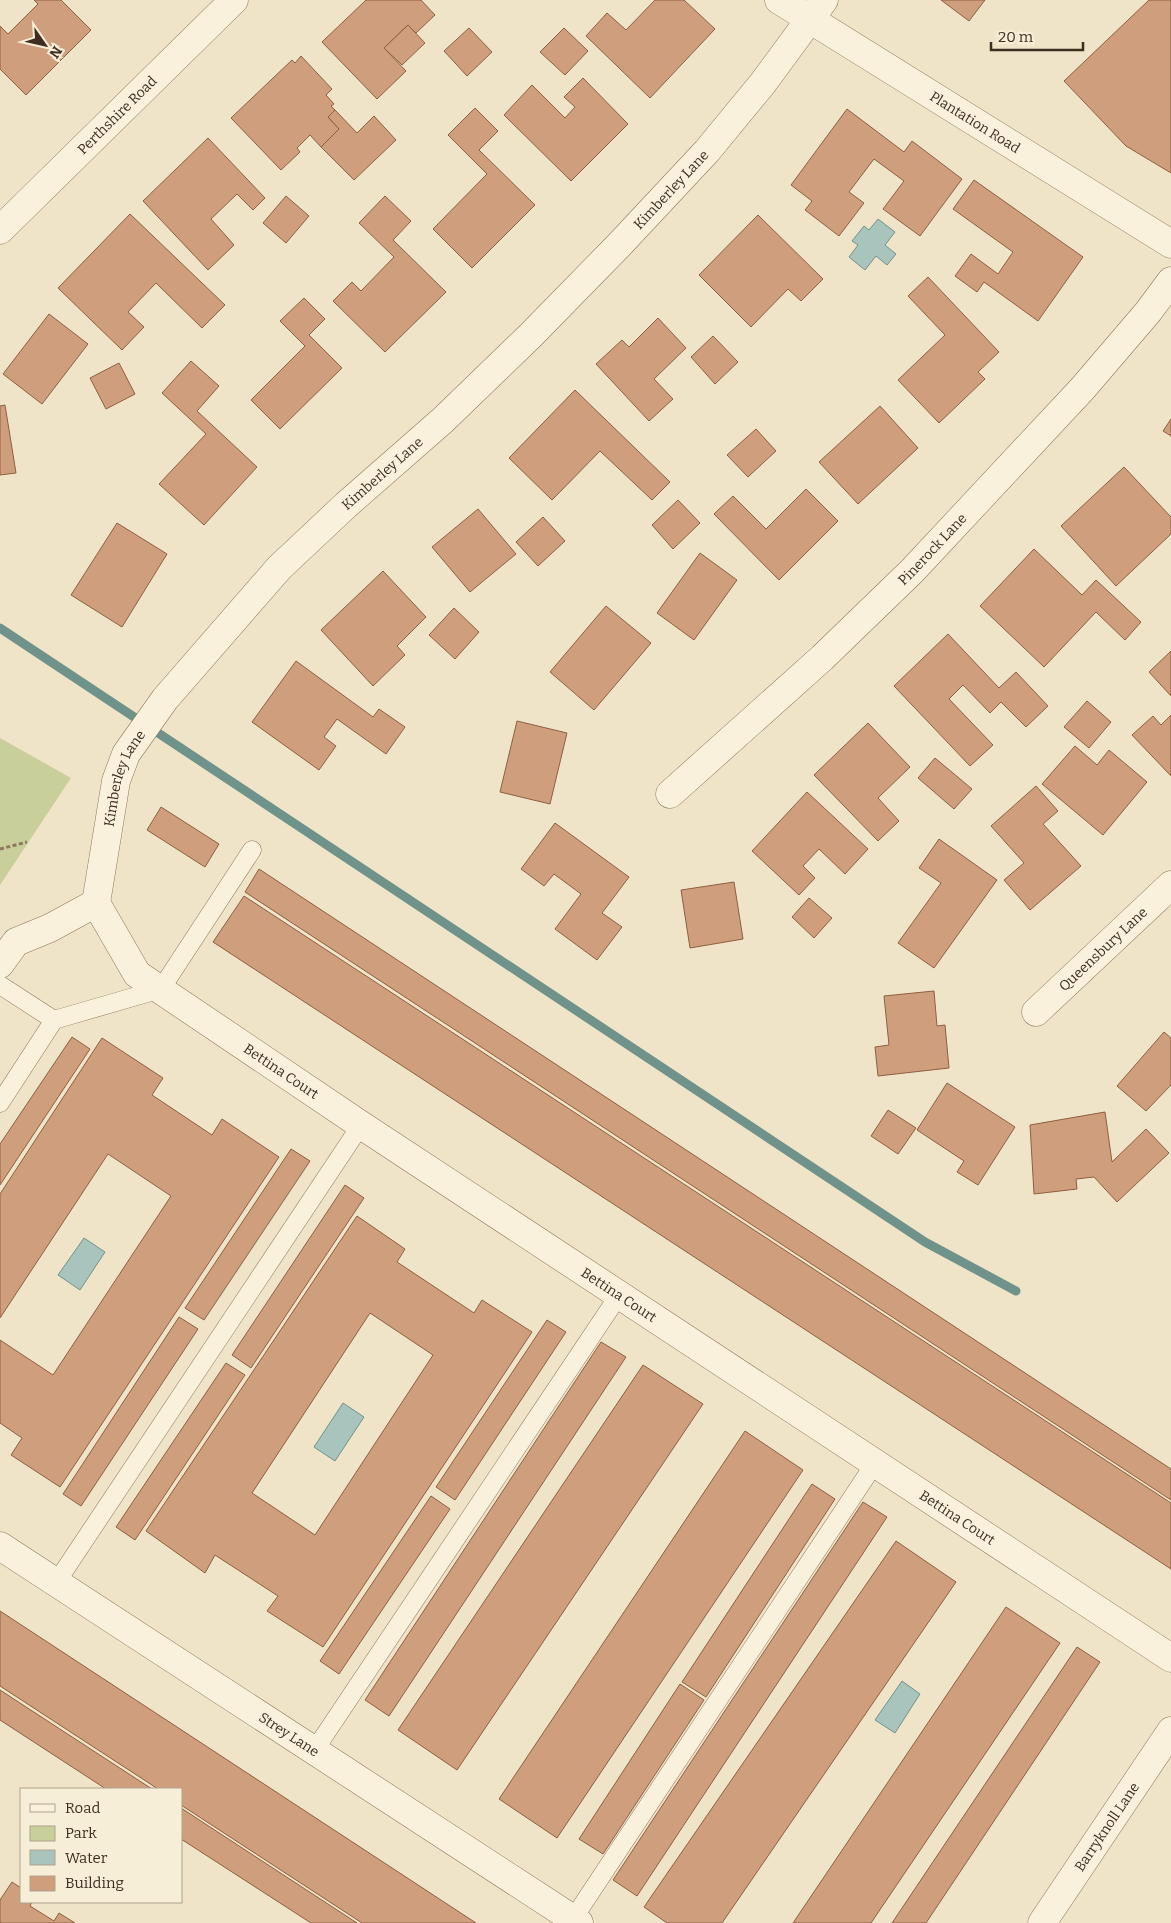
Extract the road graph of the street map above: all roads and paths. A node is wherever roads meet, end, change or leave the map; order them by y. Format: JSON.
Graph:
{"nodes":[{"id":1,"x":234,"y":0,"type":"edge"},
{"id":2,"x":779,"y":0,"type":"edge"},
{"id":3,"x":817,"y":10,"type":"edge"},
{"id":4,"x":0,"y":230,"type":"edge"},
{"id":5,"x":1171,"y":244,"type":"edge"},
{"id":6,"x":1171,"y":281,"type":"edge"},
{"id":7,"x":670,"y":794,"type":"dead end"},
{"id":8,"x":28,"y":842,"type":"dead end"},
{"id":9,"x":0,"y":849,"type":"edge"},
{"id":10,"x":252,"y":850,"type":"dead end"},
{"id":11,"x":1171,"y":885,"type":"edge"},
{"id":12,"x":96,"y":903,"type":"junction"},
{"id":13,"x":0,"y":964,"type":"edge"},
{"id":14,"x":0,"y":986,"type":"edge"},
{"id":15,"x":161,"y":989,"type":"junction"},
{"id":16,"x":1036,"y":1012,"type":"dead end"},
{"id":17,"x":54,"y":1020,"type":"junction"},
{"id":18,"x":0,"y":1103,"type":"edge"},
{"id":19,"x":361,"y":1125,"type":"junction"},
{"id":20,"x":619,"y":1295,"type":"junction"},
{"id":21,"x":875,"y":1463,"type":"junction"},
{"id":22,"x":0,"y":1546,"type":"edge"},
{"id":23,"x":56,"y":1583,"type":"junction"},
{"id":24,"x":1171,"y":1658,"type":"edge"},
{"id":25,"x":1171,"y":1731,"type":"edge"},
{"id":26,"x":314,"y":1751,"type":"junction"},
{"id":27,"x":576,"y":1921,"type":"edge"},
{"id":28,"x":1042,"y":1923,"type":"edge"}],
"edges":[{"from":1,"to":4,"type":"street","name":"Perthshire Road"},
{"from":2,"to":3,"type":"street","name":"Plantation Road"},
{"from":3,"to":5,"type":"street","name":"Plantation Road"},
{"from":3,"to":12,"type":"street","name":"Kimberley Lane"},
{"from":6,"to":7,"type":"street","name":"Pinerock Lane"},
{"from":8,"to":9,"type":"path"},
{"from":10,"to":15,"type":"lane"},
{"from":11,"to":16,"type":"street","name":"Queensbury Lane"},
{"from":12,"to":13,"type":"street"},
{"from":12,"to":15,"type":"street","name":"Bettina Court"},
{"from":14,"to":17,"type":"lane"},
{"from":15,"to":17,"type":"lane"},
{"from":15,"to":19,"type":"street","name":"Bettina Court"},
{"from":17,"to":18,"type":"lane"},
{"from":19,"to":20,"type":"street","name":"Bettina Court"},
{"from":19,"to":23,"type":"lane"},
{"from":20,"to":21,"type":"street","name":"Bettina Court"},
{"from":20,"to":26,"type":"lane"},
{"from":21,"to":24,"type":"street","name":"Bettina Court"},
{"from":21,"to":27,"type":"lane"},
{"from":22,"to":23,"type":"street","name":"Strey Lane"},
{"from":23,"to":26,"type":"street","name":"Strey Lane"},
{"from":25,"to":28,"type":"street","name":"Barryknoll Lane"},
{"from":26,"to":27,"type":"street","name":"Strey Lane"}]}
